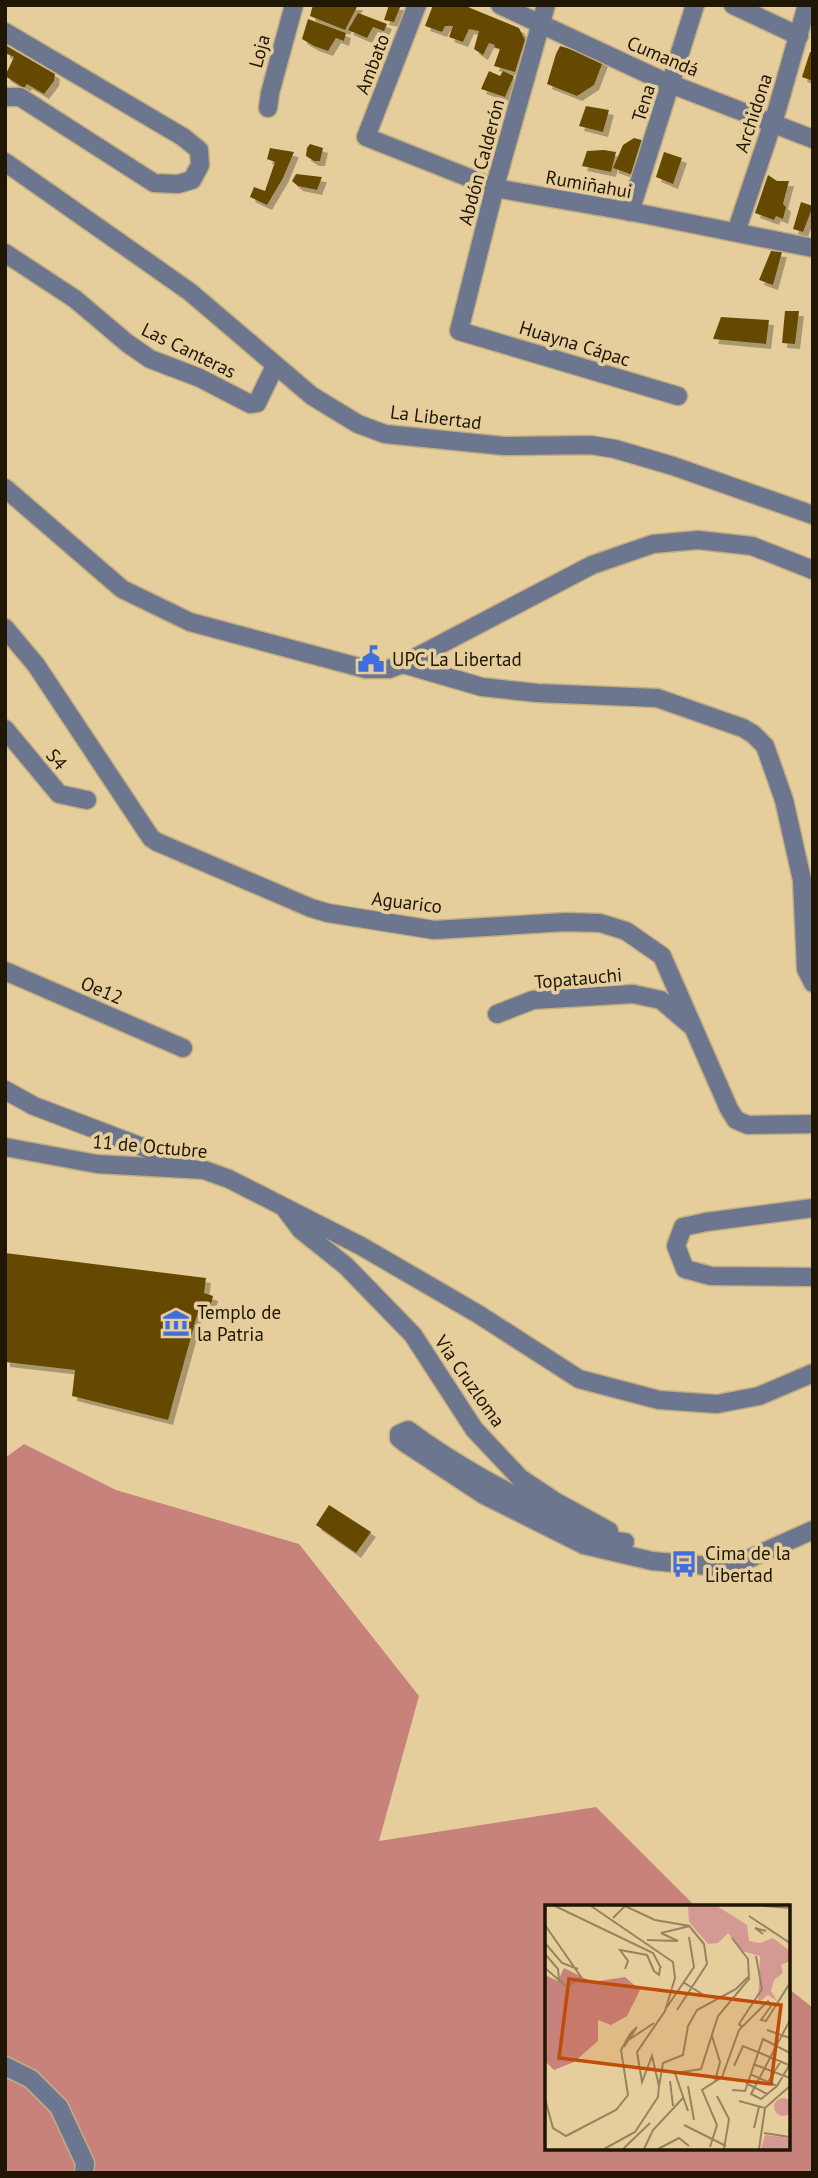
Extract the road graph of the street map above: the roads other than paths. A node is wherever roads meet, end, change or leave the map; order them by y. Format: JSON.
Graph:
{"nodes":[{"id":1,"x":294,"y":5,"type":"edge"},
{"id":2,"x":417,"y":5,"type":"edge"},
{"id":3,"x":500,"y":5,"type":"edge"},
{"id":4,"x":547,"y":5,"type":"edge"},
{"id":5,"x":695,"y":5,"type":"edge"},
{"id":6,"x":733,"y":5,"type":"edge"},
{"id":7,"x":807,"y":5,"type":"edge"},
{"id":8,"x":540,"y":25,"type":"junction"},
{"id":9,"x":5,"y":32,"type":"edge"},
{"id":10,"x":799,"y":36,"type":"junction"},
{"id":11,"x":671,"y":83,"type":"junction"},
{"id":12,"x":5,"y":97,"type":"edge"},
{"id":13,"x":268,"y":108,"type":"dead end"},
{"id":14,"x":773,"y":122,"type":"junction"},
{"id":15,"x":366,"y":137,"type":"joint"},
{"id":16,"x":813,"y":139,"type":"edge"},
{"id":17,"x":5,"y":162,"type":"edge"},
{"id":18,"x":495,"y":188,"type":"junction"},
{"id":19,"x":630,"y":212,"type":"junction"},
{"id":20,"x":736,"y":232,"type":"junction"},
{"id":21,"x":813,"y":248,"type":"edge"},
{"id":22,"x":5,"y":253,"type":"edge"},
{"id":23,"x":459,"y":331,"type":"joint"},
{"id":24,"x":275,"y":366,"type":"junction"},
{"id":25,"x":678,"y":396,"type":"dead end"},
{"id":26,"x":5,"y":488,"type":"edge"},
{"id":27,"x":813,"y":515,"type":"edge"},
{"id":28,"x":813,"y":569,"type":"edge"},
{"id":29,"x":5,"y":628,"type":"edge"},
{"id":30,"x":403,"y":664,"type":"junction"},
{"id":31,"x":5,"y":729,"type":"edge"},
{"id":32,"x":87,"y":800,"type":"dead end"},
{"id":33,"x":5,"y":971,"type":"edge"},
{"id":34,"x":813,"y":983,"type":"edge"},
{"id":35,"x":497,"y":1014,"type":"dead end"},
{"id":36,"x":695,"y":1028,"type":"junction"},
{"id":37,"x":183,"y":1048,"type":"dead end"},
{"id":38,"x":5,"y":1090,"type":"edge"},
{"id":39,"x":813,"y":1124,"type":"edge"},
{"id":40,"x":5,"y":1147,"type":"edge"},
{"id":41,"x":204,"y":1170,"type":"junction"},
{"id":42,"x":284,"y":1207,"type":"junction"},
{"id":43,"x":813,"y":1208,"type":"edge"},
{"id":44,"x":813,"y":1277,"type":"edge"},
{"id":45,"x":813,"y":1373,"type":"edge"},
{"id":46,"x":813,"y":1530,"type":"edge"},
{"id":47,"x":625,"y":1542,"type":"junction"},
{"id":48,"x":684,"y":1564,"type":"junction"},
{"id":49,"x":5,"y":2066,"type":"edge"},
{"id":50,"x":85,"y":2173,"type":"edge"}],
"edges":[{"from":1,"to":13,"type":"street","name":"Loja"},
{"from":2,"to":15,"type":"street","name":"Ambato"},
{"from":3,"to":8,"type":"street","name":"Cumandá"},
{"from":4,"to":8,"type":"street","name":"Abdón Calderón"},
{"from":5,"to":11,"type":"street","name":"Tena"},
{"from":6,"to":10,"type":"street"},
{"from":7,"to":10,"type":"street","name":"Archidona"},
{"from":8,"to":11,"type":"street","name":"Cumandá"},
{"from":8,"to":18,"type":"street","name":"Abdón Calderón"},
{"from":9,"to":12,"type":"street"},
{"from":10,"to":14,"type":"street","name":"Archidona"},
{"from":11,"to":14,"type":"street","name":"Cumandá"},
{"from":11,"to":19,"type":"street","name":"Tena"},
{"from":14,"to":16,"type":"street","name":"Cumandá"},
{"from":14,"to":20,"type":"street","name":"Archidona"},
{"from":15,"to":18,"type":"street","name":"Rumiñahui"},
{"from":17,"to":24,"type":"street","name":"La Libertad"},
{"from":18,"to":19,"type":"street","name":"Rumiñahui"},
{"from":18,"to":23,"type":"street","name":"Abdón Calderón"},
{"from":19,"to":20,"type":"street","name":"Rumiñahui"},
{"from":20,"to":21,"type":"street","name":"Rumiñahui"},
{"from":22,"to":24,"type":"street","name":"Las Canteras"},
{"from":23,"to":25,"type":"street","name":"Huayna Cápac"},
{"from":24,"to":27,"type":"street","name":"La Libertad"},
{"from":26,"to":30,"type":"street"},
{"from":28,"to":30,"type":"street"},
{"from":29,"to":36,"type":"street","name":"Aguarico"},
{"from":30,"to":34,"type":"street"},
{"from":31,"to":32,"type":"street","name":"S4"},
{"from":33,"to":37,"type":"street","name":"Oe12"},
{"from":35,"to":36,"type":"street","name":"Topatauchi"},
{"from":36,"to":39,"type":"street","name":"Aguarico"},
{"from":38,"to":41,"type":"street"},
{"from":40,"to":41,"type":"street","name":"11 de Octubre"},
{"from":41,"to":42,"type":"street","name":"11 de Octubre"},
{"from":42,"to":45,"type":"street"},
{"from":42,"to":47,"type":"street","name":"Via Cruzloma"},
{"from":43,"to":44,"type":"street"},
{"from":46,"to":48,"type":"street"},
{"from":47,"to":48,"type":"street","name":"Via Cruzloma"},
{"from":47,"to":48,"type":"street"},
{"from":49,"to":50,"type":"street"}]}
